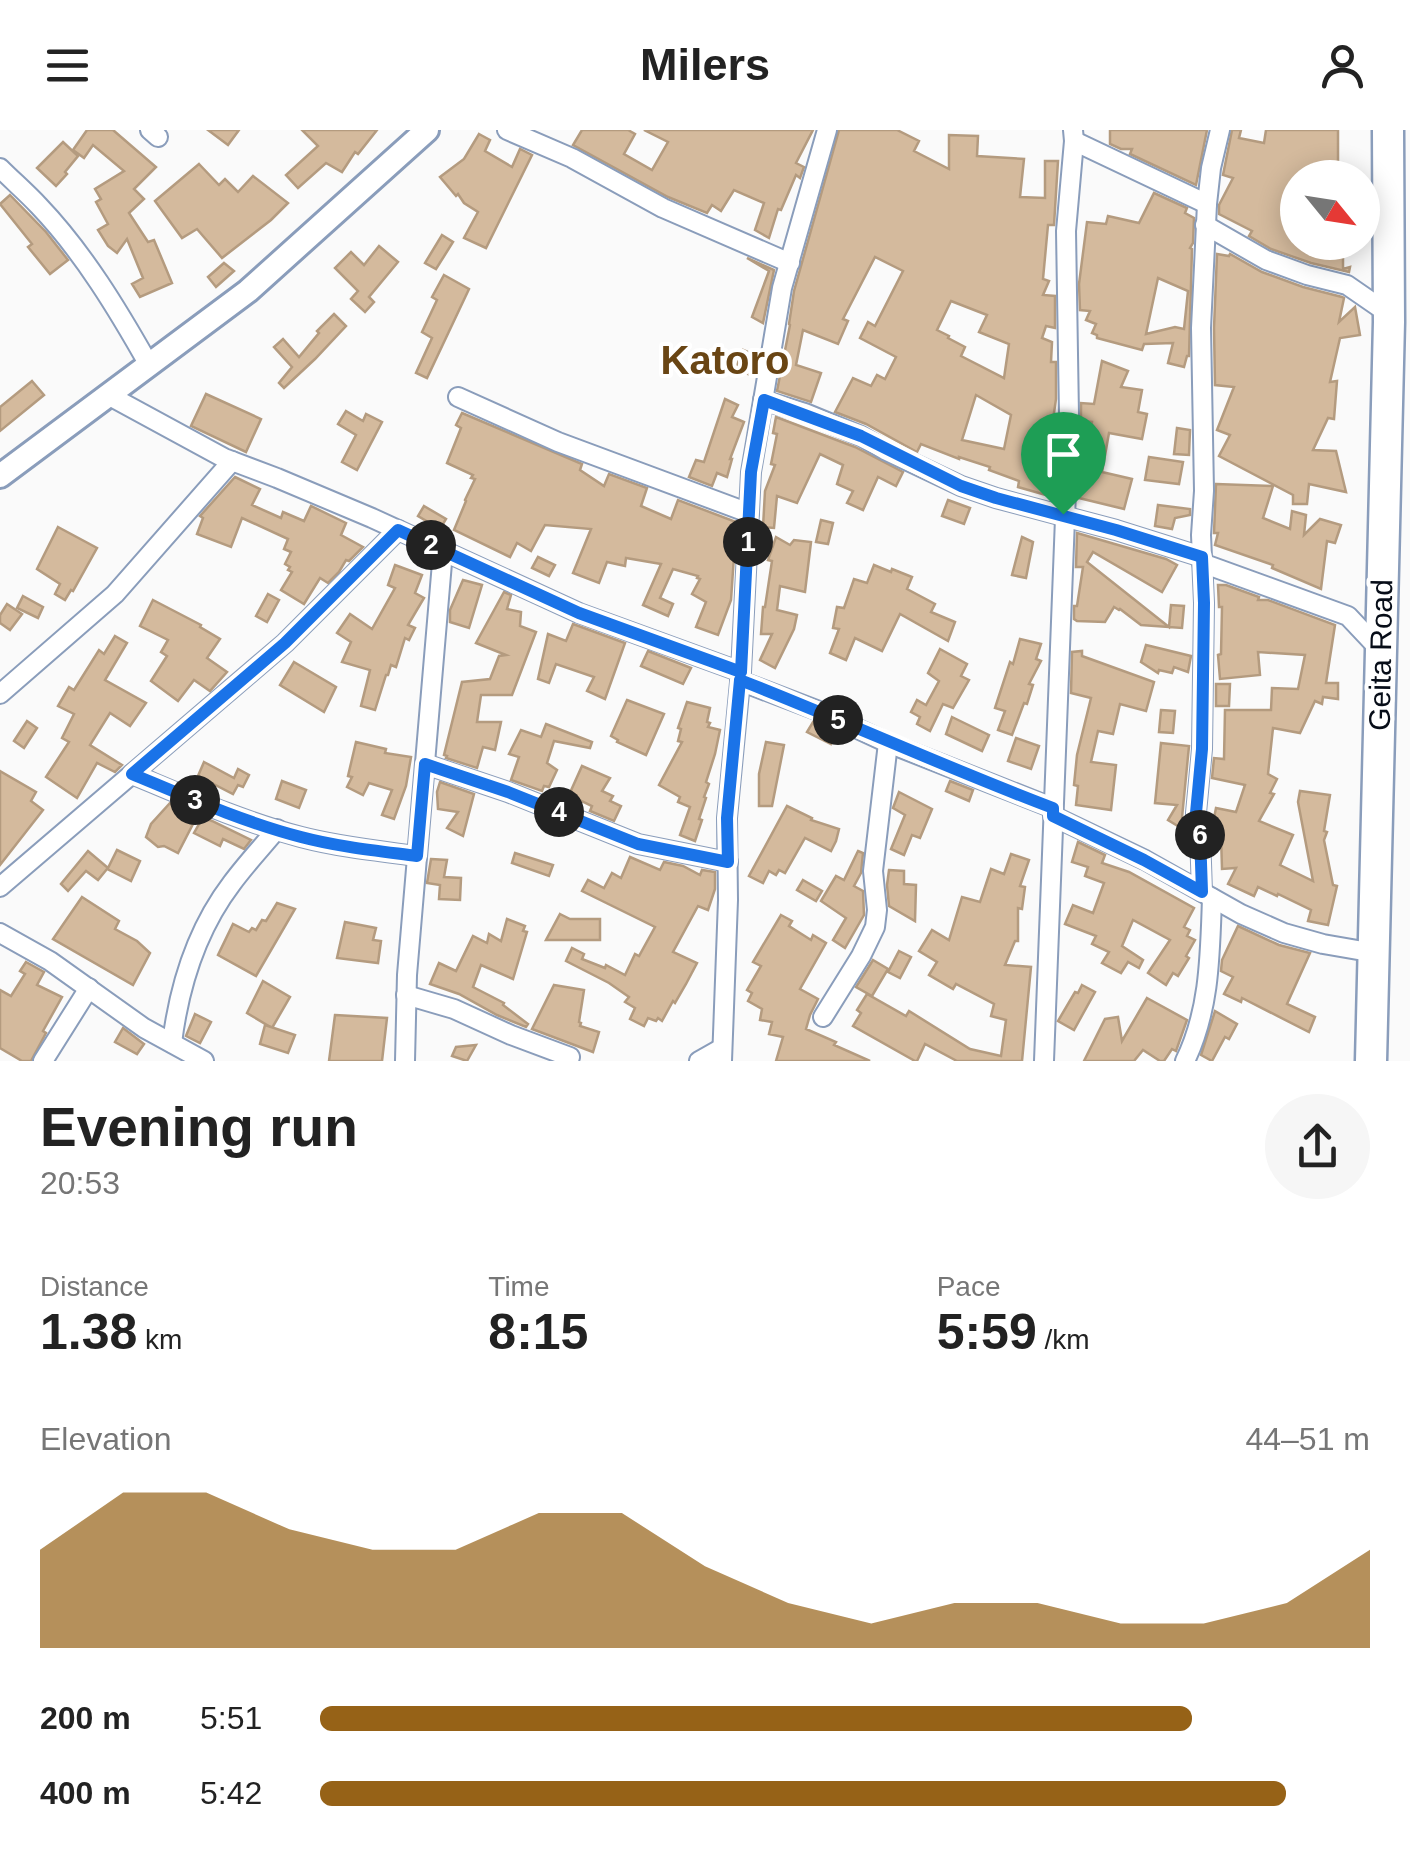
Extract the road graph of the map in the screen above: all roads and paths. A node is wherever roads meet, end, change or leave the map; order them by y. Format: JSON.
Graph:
{"nodes":[{"id":1,"x":427,"y":130,"type":"edge"},
{"id":2,"x":507,"y":130,"type":"edge"},
{"id":3,"x":828,"y":130,"type":"edge"},
{"id":4,"x":1220,"y":130,"type":"edge"},
{"id":5,"x":1388,"y":130,"type":"edge"},
{"id":6,"x":1074,"y":135,"type":"edge"},
{"id":7,"x":0,"y":168,"type":"edge"},
{"id":8,"x":1207,"y":204,"type":"junction"},
{"id":9,"x":1206,"y":225,"type":"junction"},
{"id":10,"x":790,"y":263,"type":"junction"},
{"id":11,"x":1396,"y":320,"type":"edge"},
{"id":12,"x":149,"y":366,"type":"junction"},
{"id":13,"x":108,"y":396,"type":"junction"},
{"id":14,"x":458,"y":397,"type":"dead end"},
{"id":15,"x":764,"y":400,"type":"junction"},
{"id":16,"x":232,"y":461,"type":"junction"},
{"id":17,"x":0,"y":476,"type":"edge"},
{"id":18,"x":749,"y":514,"type":"junction"},
{"id":19,"x":1063,"y":514,"type":"junction"},
{"id":20,"x":398,"y":530,"type":"junction"},
{"id":21,"x":443,"y":551,"type":"junction"},
{"id":22,"x":1202,"y":560,"type":"junction"},
{"id":23,"x":1381,"y":651,"type":"junction"},
{"id":24,"x":740,"y":676,"type":"junction"},
{"id":25,"x":0,"y":694,"type":"edge"},
{"id":26,"x":888,"y":743,"type":"junction"},
{"id":27,"x":425,"y":764,"type":"junction"},
{"id":28,"x":132,"y":774,"type":"junction"},
{"id":29,"x":1053,"y":812,"type":"junction"},
{"id":30,"x":278,"y":829,"type":"junction"},
{"id":31,"x":417,"y":856,"type":"junction"},
{"id":32,"x":728,"y":862,"type":"junction"},
{"id":33,"x":0,"y":887,"type":"edge"},
{"id":34,"x":1207,"y":895,"type":"junction"},
{"id":35,"x":0,"y":932,"type":"edge"},
{"id":36,"x":1375,"y":953,"type":"junction"},
{"id":37,"x":89,"y":988,"type":"junction"},
{"id":38,"x":406,"y":996,"type":"junction"},
{"id":39,"x":823,"y":1017,"type":"dead end"},
{"id":40,"x":172,"y":1043,"type":"junction"},
{"id":41,"x":722,"y":1055,"type":"edge"},
{"id":42,"x":570,"y":1057,"type":"dead end"},
{"id":43,"x":42,"y":1061,"type":"edge"},
{"id":44,"x":204,"y":1061,"type":"edge"},
{"id":45,"x":404,"y":1061,"type":"edge"},
{"id":46,"x":699,"y":1061,"type":"edge"},
{"id":47,"x":1044,"y":1061,"type":"edge"},
{"id":48,"x":1186,"y":1061,"type":"edge"},
{"id":49,"x":1372,"y":1061,"type":"edge"}],
"edges":[{"from":1,"to":12,"type":"street"},
{"from":2,"to":10,"type":"street"},
{"from":3,"to":10,"type":"street"},
{"from":4,"to":8,"type":"street"},
{"from":5,"to":11,"type":"highway","name":"Geita Road"},
{"from":6,"to":8,"type":"street"},
{"from":6,"to":19,"type":"street"},
{"from":7,"to":12,"type":"street"},
{"from":8,"to":9,"type":"street"},
{"from":9,"to":11,"type":"street"},
{"from":9,"to":22,"type":"street"},
{"from":10,"to":15,"type":"street"},
{"from":11,"to":23,"type":"highway","name":"Geita Road"},
{"from":12,"to":13,"type":"street"},
{"from":13,"to":16,"type":"street"},
{"from":13,"to":17,"type":"street"},
{"from":14,"to":18,"type":"street"},
{"from":15,"to":18,"type":"street"},
{"from":15,"to":19,"type":"street"},
{"from":16,"to":20,"type":"street"},
{"from":16,"to":25,"type":"street"},
{"from":18,"to":24,"type":"street"},
{"from":19,"to":22,"type":"street"},
{"from":19,"to":29,"type":"street"},
{"from":20,"to":21,"type":"street"},
{"from":20,"to":28,"type":"street"},
{"from":21,"to":24,"type":"street"},
{"from":21,"to":27,"type":"street"},
{"from":22,"to":23,"type":"street"},
{"from":22,"to":34,"type":"street"},
{"from":23,"to":36,"type":"highway","name":"Geita Road"},
{"from":24,"to":26,"type":"street"},
{"from":24,"to":32,"type":"street"},
{"from":26,"to":29,"type":"street"},
{"from":26,"to":39,"type":"street"},
{"from":27,"to":31,"type":"street"},
{"from":27,"to":32,"type":"street"},
{"from":28,"to":30,"type":"street"},
{"from":28,"to":33,"type":"street"},
{"from":29,"to":34,"type":"street"},
{"from":29,"to":47,"type":"street"},
{"from":30,"to":31,"type":"street"},
{"from":30,"to":40,"type":"street"},
{"from":31,"to":38,"type":"street"},
{"from":32,"to":41,"type":"street"},
{"from":34,"to":36,"type":"street"},
{"from":34,"to":48,"type":"street"},
{"from":35,"to":37,"type":"street"},
{"from":36,"to":49,"type":"highway","name":"Geita Road"},
{"from":37,"to":40,"type":"street"},
{"from":37,"to":43,"type":"street"},
{"from":38,"to":42,"type":"street"},
{"from":38,"to":45,"type":"street"},
{"from":40,"to":44,"type":"street"},
{"from":41,"to":46,"type":"street"}]}
